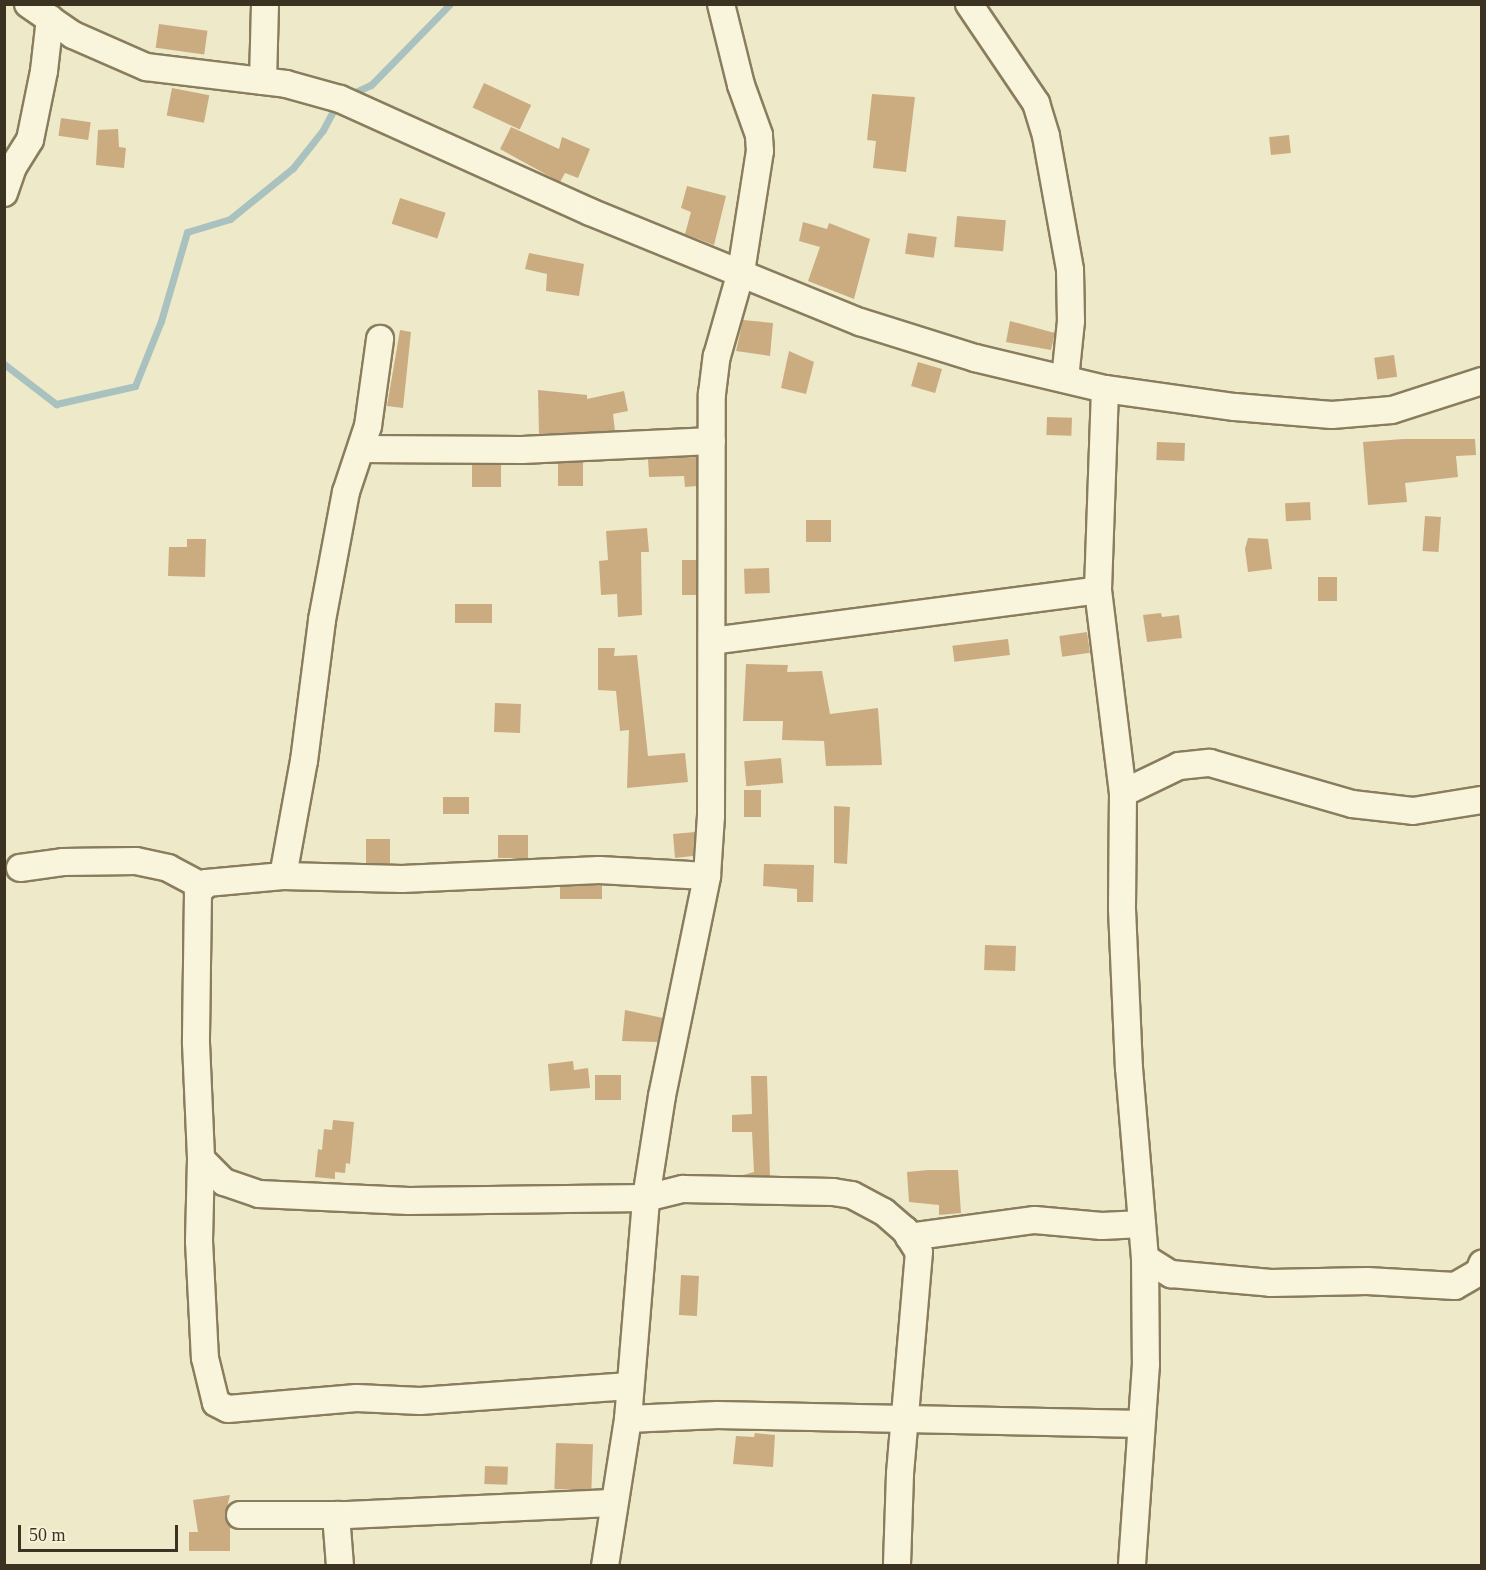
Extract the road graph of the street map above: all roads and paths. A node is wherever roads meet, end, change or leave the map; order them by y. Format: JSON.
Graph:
{"nodes":[{"id":1,"x":28,"y":4,"type":"edge"},
{"id":2,"x":265,"y":4,"type":"edge"},
{"id":3,"x":721,"y":4,"type":"edge"},
{"id":4,"x":969,"y":4,"type":"edge"},
{"id":5,"x":50,"y":18,"type":"junction"},
{"id":6,"x":263,"y":81,"type":"junction"},
{"id":7,"x":4,"y":193,"type":"edge"},
{"id":8,"x":741,"y":272,"type":"junction"},
{"id":9,"x":380,"y":339,"type":"dead end"},
{"id":10,"x":1065,"y":379,"type":"junction"},
{"id":11,"x":1482,"y":381,"type":"edge"},
{"id":12,"x":1105,"y":389,"type":"junction"},
{"id":13,"x":712,"y":441,"type":"junction"},
{"id":14,"x":362,"y":449,"type":"junction"},
{"id":15,"x":1098,"y":590,"type":"junction"},
{"id":16,"x":712,"y":641,"type":"junction"},
{"id":17,"x":1123,"y":794,"type":"junction"},
{"id":18,"x":1482,"y":800,"type":"edge"},
{"id":19,"x":20,"y":867,"type":"dead end"},
{"id":20,"x":283,"y":876,"type":"junction"},
{"id":21,"x":707,"y":876,"type":"junction"},
{"id":22,"x":203,"y":887,"type":"junction"},
{"id":23,"x":201,"y":1159,"type":"junction"},
{"id":24,"x":646,"y":1198,"type":"junction"},
{"id":25,"x":1142,"y":1224,"type":"junction"},
{"id":26,"x":909,"y":1237,"type":"junction"},
{"id":27,"x":1145,"y":1258,"type":"junction"},
{"id":28,"x":1477,"y":1276,"type":"edge"},
{"id":29,"x":628,"y":1386,"type":"junction"},
{"id":30,"x":628,"y":1419,"type":"junction"},
{"id":31,"x":906,"y":1421,"type":"junction"},
{"id":32,"x":1141,"y":1424,"type":"junction"},
{"id":33,"x":612,"y":1503,"type":"junction"},
{"id":34,"x":240,"y":1515,"type":"dead end"},
{"id":35,"x":336,"y":1515,"type":"junction"},
{"id":36,"x":340,"y":1566,"type":"edge"},
{"id":37,"x":605,"y":1566,"type":"edge"},
{"id":38,"x":897,"y":1566,"type":"edge"},
{"id":39,"x":1132,"y":1566,"type":"edge"}],
"edges":[{"from":1,"to":5,"type":"street"},
{"from":2,"to":6,"type":"street"},
{"from":3,"to":8,"type":"street"},
{"from":4,"to":10,"type":"street"},
{"from":5,"to":6,"type":"street"},
{"from":5,"to":7,"type":"street"},
{"from":6,"to":8,"type":"street"},
{"from":8,"to":10,"type":"street"},
{"from":8,"to":13,"type":"street"},
{"from":9,"to":14,"type":"street"},
{"from":10,"to":12,"type":"street"},
{"from":11,"to":12,"type":"street"},
{"from":12,"to":15,"type":"street"},
{"from":13,"to":14,"type":"street"},
{"from":13,"to":16,"type":"street"},
{"from":14,"to":20,"type":"street"},
{"from":15,"to":16,"type":"street"},
{"from":15,"to":17,"type":"street"},
{"from":16,"to":21,"type":"street"},
{"from":17,"to":18,"type":"street"},
{"from":17,"to":25,"type":"street"},
{"from":19,"to":22,"type":"street"},
{"from":20,"to":21,"type":"street"},
{"from":20,"to":22,"type":"street"},
{"from":21,"to":24,"type":"street"},
{"from":22,"to":23,"type":"street"},
{"from":23,"to":24,"type":"street"},
{"from":23,"to":29,"type":"street"},
{"from":24,"to":26,"type":"street"},
{"from":24,"to":29,"type":"street"},
{"from":25,"to":26,"type":"street"},
{"from":25,"to":27,"type":"street"},
{"from":26,"to":31,"type":"street"},
{"from":27,"to":28,"type":"street"},
{"from":27,"to":32,"type":"street"},
{"from":29,"to":30,"type":"street"},
{"from":30,"to":31,"type":"street"},
{"from":30,"to":33,"type":"street"},
{"from":31,"to":32,"type":"street"},
{"from":31,"to":38,"type":"street"},
{"from":32,"to":39,"type":"street"},
{"from":33,"to":35,"type":"street"},
{"from":33,"to":37,"type":"street"},
{"from":34,"to":35,"type":"street"},
{"from":35,"to":36,"type":"street"}]}
